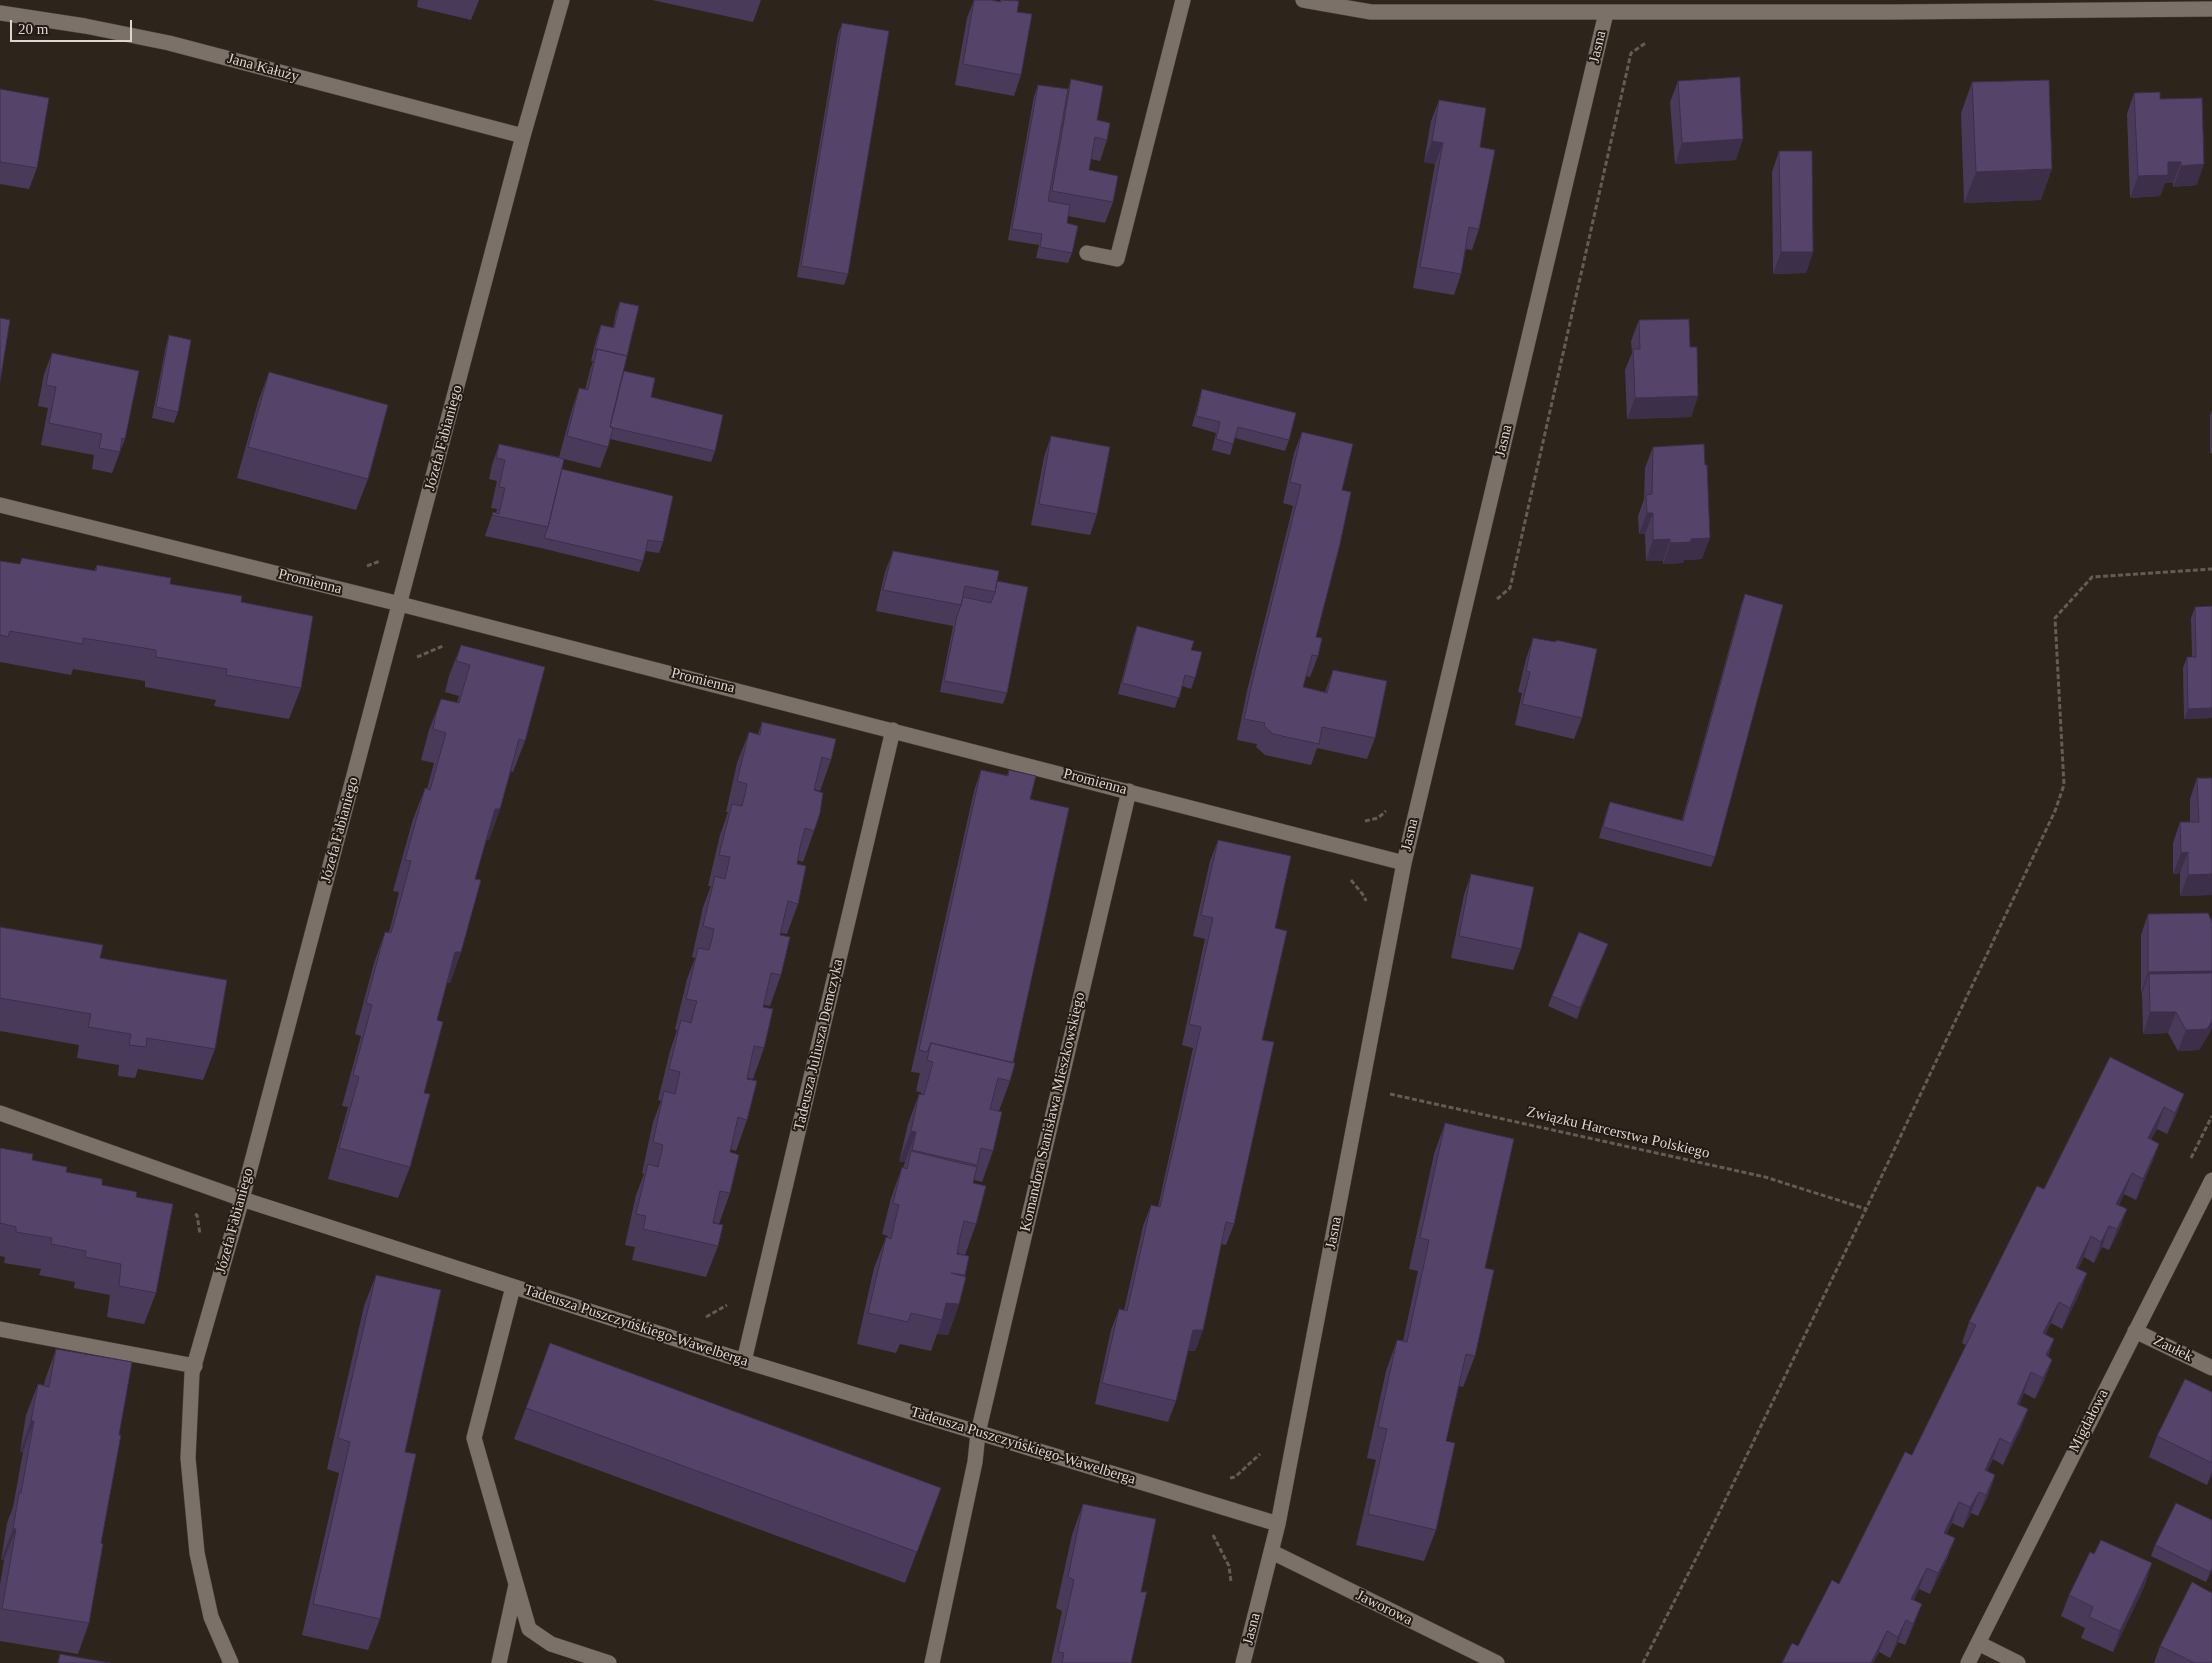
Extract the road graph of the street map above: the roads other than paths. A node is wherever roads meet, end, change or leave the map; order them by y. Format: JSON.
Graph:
{"nodes":[{"id":1,"x":562,"y":0,"type":"edge"},
{"id":2,"x":1183,"y":0,"type":"edge"},
{"id":3,"x":1303,"y":0,"type":"edge"},
{"id":4,"x":2212,"y":9,"type":"edge"},
{"id":5,"x":0,"y":13,"type":"edge"},
{"id":6,"x":1606,"y":13,"type":"junction"},
{"id":7,"x":523,"y":136,"type":"junction"},
{"id":8,"x":1087,"y":253,"type":"dead end"},
{"id":9,"x":0,"y":505,"type":"edge"},
{"id":10,"x":400,"y":604,"type":"junction"},
{"id":11,"x":893,"y":730,"type":"junction"},
{"id":12,"x":1128,"y":791,"type":"junction"},
{"id":13,"x":1404,"y":862,"type":"junction"},
{"id":14,"x":0,"y":1113,"type":"edge"},
{"id":15,"x":2212,"y":1180,"type":"edge"},
{"id":16,"x":242,"y":1199,"type":"junction"},
{"id":17,"x":513,"y":1287,"type":"junction"},
{"id":18,"x":0,"y":1330,"type":"edge"},
{"id":19,"x":2135,"y":1331,"type":"junction"},
{"id":20,"x":744,"y":1361,"type":"junction"},
{"id":21,"x":195,"y":1366,"type":"junction"},
{"id":22,"x":2212,"y":1368,"type":"edge"},
{"id":23,"x":978,"y":1432,"type":"junction"},
{"id":24,"x":1278,"y":1524,"type":"junction"},
{"id":25,"x":1272,"y":1552,"type":"junction"},
{"id":26,"x":516,"y":1584,"type":"junction"},
{"id":27,"x":1978,"y":1643,"type":"junction"},
{"id":28,"x":231,"y":1663,"type":"edge"},
{"id":29,"x":499,"y":1663,"type":"edge"},
{"id":30,"x":609,"y":1663,"type":"edge"},
{"id":31,"x":932,"y":1663,"type":"edge"},
{"id":32,"x":1243,"y":1663,"type":"edge"},
{"id":33,"x":1497,"y":1663,"type":"edge"},
{"id":34,"x":1968,"y":1663,"type":"edge"},
{"id":35,"x":2018,"y":1663,"type":"edge"}],
"edges":[{"from":1,"to":7,"type":"street","name":"Józefa Fabianiego"},
{"from":2,"to":8,"type":"street"},
{"from":3,"to":6,"type":"street"},
{"from":4,"to":6,"type":"street"},
{"from":5,"to":7,"type":"street","name":"Jana Kałuży"},
{"from":6,"to":13,"type":"street","name":"Jasna"},
{"from":7,"to":10,"type":"street","name":"Józefa Fabianiego"},
{"from":9,"to":10,"type":"street","name":"Promienna"},
{"from":10,"to":11,"type":"street","name":"Promienna"},
{"from":10,"to":16,"type":"street","name":"Józefa Fabianiego"},
{"from":11,"to":12,"type":"street","name":"Promienna"},
{"from":11,"to":20,"type":"street","name":"Tadeusza Juliusza Demczyka"},
{"from":12,"to":13,"type":"street","name":"Promienna"},
{"from":12,"to":23,"type":"street","name":"Komandora Stanisława Mieszkowskiego"},
{"from":13,"to":24,"type":"street","name":"Jasna"},
{"from":14,"to":16,"type":"street","name":"Tadeusza Puszczyńskiego-Wawelberga"},
{"from":15,"to":19,"type":"street","name":"Migdałowa"},
{"from":16,"to":17,"type":"street","name":"Tadeusza Puszczyńskiego-Wawelberga"},
{"from":16,"to":21,"type":"street","name":"Józefa Fabianiego"},
{"from":17,"to":20,"type":"street","name":"Tadeusza Puszczyńskiego-Wawelberga"},
{"from":17,"to":26,"type":"street"},
{"from":18,"to":21,"type":"street"},
{"from":19,"to":22,"type":"street","name":"Zaułek"},
{"from":19,"to":27,"type":"street","name":"Migdałowa"},
{"from":20,"to":23,"type":"street","name":"Tadeusza Puszczyńskiego-Wawelberga"},
{"from":21,"to":28,"type":"street","name":"Józefa Fabianiego"},
{"from":23,"to":24,"type":"street","name":"Tadeusza Puszczyńskiego-Wawelberga"},
{"from":23,"to":31,"type":"street","name":"Komandora Stanisława Mieszkowskiego"},
{"from":24,"to":25,"type":"street","name":"Jasna"},
{"from":25,"to":32,"type":"street","name":"Jasna"},
{"from":25,"to":33,"type":"street","name":"Jaworowa"},
{"from":26,"to":29,"type":"street"},
{"from":26,"to":30,"type":"street"},
{"from":27,"to":34,"type":"street","name":"Migdałowa"},
{"from":27,"to":35,"type":"street"}]}
